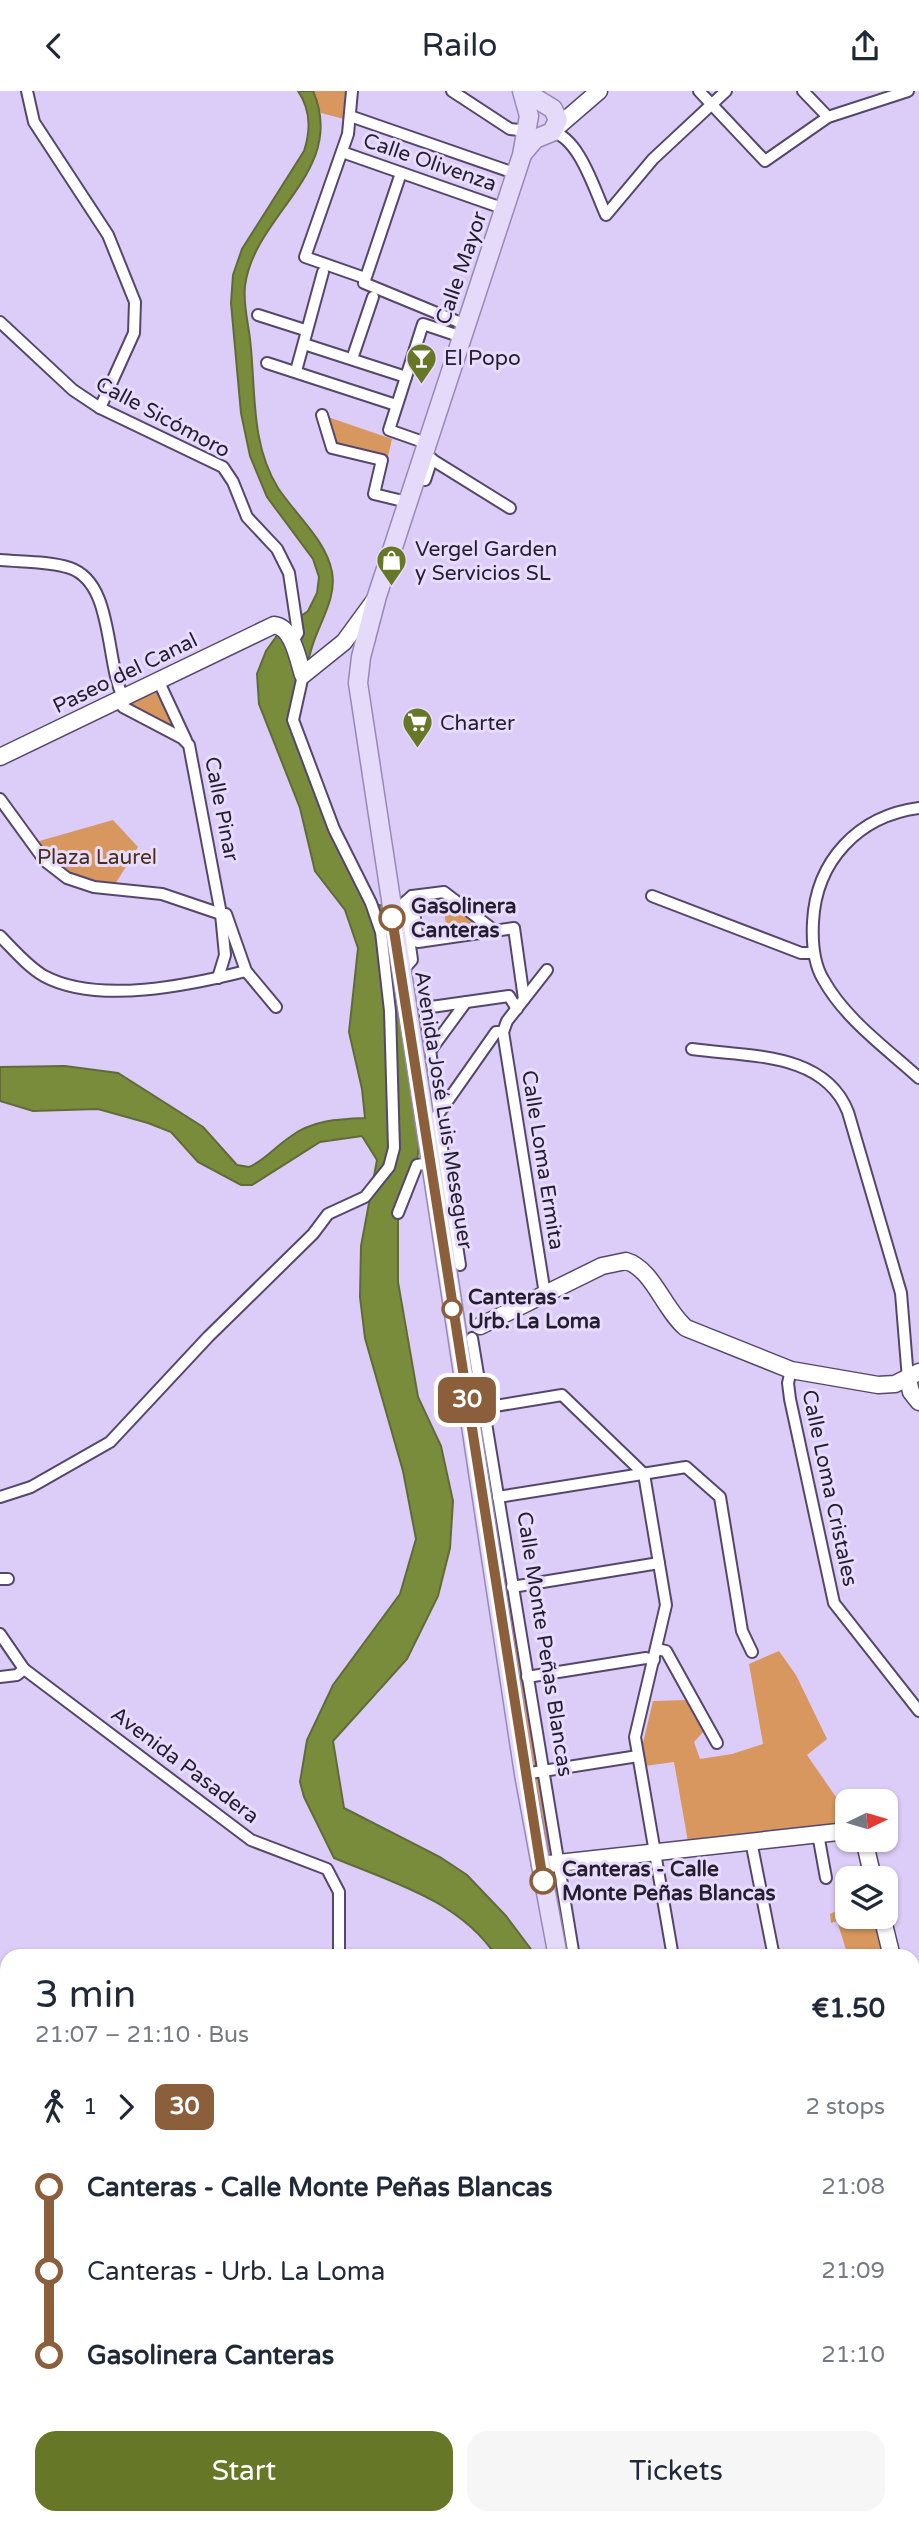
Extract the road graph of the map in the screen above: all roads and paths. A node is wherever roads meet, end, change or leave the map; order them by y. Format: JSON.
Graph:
{"nodes":[{"id":1,"x":27,"y":91,"type":"edge"},
{"id":2,"x":352,"y":91,"type":"edge"},
{"id":3,"x":452,"y":91,"type":"edge"},
{"id":4,"x":599,"y":91,"type":"edge"},
{"id":5,"x":699,"y":91,"type":"edge"},
{"id":6,"x":726,"y":91,"type":"edge"},
{"id":7,"x":803,"y":91,"type":"edge"},
{"id":8,"x":908,"y":91,"type":"edge"},
{"id":9,"x":712,"y":105,"type":"junction"},
{"id":10,"x":538,"y":112,"type":"edge"},
{"id":11,"x":350,"y":116,"type":"junction"},
{"id":12,"x":828,"y":117,"type":"junction"},
{"id":13,"x":342,"y":152,"type":"junction"},
{"id":14,"x":401,"y":173,"type":"junction"},
{"id":15,"x":516,"y":174,"type":"junction"},
{"id":16,"x":505,"y":209,"type":"junction"},
{"id":17,"x":324,"y":272,"type":"dead end"},
{"id":18,"x":365,"y":280,"type":"junction"},
{"id":19,"x":373,"y":297,"type":"dead end"},
{"id":20,"x":258,"y":316,"type":"dead end"},
{"id":21,"x":0,"y":322,"type":"edge"},
{"id":22,"x":305,"y":330,"type":"junction"},
{"id":23,"x":464,"y":331,"type":"junction"},
{"id":24,"x":304,"y":344,"type":"junction"},
{"id":25,"x":352,"y":359,"type":"junction"},
{"id":26,"x":267,"y":362,"type":"dead end"},
{"id":27,"x":296,"y":372,"type":"junction"},
{"id":28,"x":406,"y":377,"type":"junction"},
{"id":29,"x":396,"y":405,"type":"junction"},
{"id":30,"x":100,"y":408,"type":"junction"},
{"id":31,"x":322,"y":415,"type":"dead end"},
{"id":32,"x":427,"y":452,"type":"junction"},
{"id":33,"x":425,"y":480,"type":"dead end"},
{"id":34,"x":407,"y":502,"type":"junction"},
{"id":35,"x":510,"y":508,"type":"dead end"},
{"id":36,"x":0,"y":560,"type":"edge"},
{"id":37,"x":377,"y":596,"type":"junction"},
{"id":38,"x":292,"y":643,"type":"junction"},
{"id":39,"x":303,"y":675,"type":"junction"},
{"id":40,"x":158,"y":680,"type":"junction"},
{"id":41,"x":121,"y":698,"type":"junction"},
{"id":42,"x":189,"y":745,"type":"junction"},
{"id":43,"x":0,"y":757,"type":"edge"},
{"id":44,"x":0,"y":799,"type":"edge"},
{"id":45,"x":919,"y":809,"type":"edge"},
{"id":46,"x":216,"y":881,"type":"junction"},
{"id":47,"x":652,"y":896,"type":"dead end"},
{"id":48,"x":408,"y":899,"type":"junction"},
{"id":49,"x":221,"y":914,"type":"junction"},
{"id":50,"x":495,"y":930,"type":"junction"},
{"id":51,"x":0,"y":936,"type":"edge"},
{"id":52,"x":814,"y":953,"type":"junction"},
{"id":53,"x":246,"y":971,"type":"junction"},
{"id":54,"x":547,"y":971,"type":"dead end"},
{"id":55,"x":400,"y":973,"type":"junction"},
{"id":56,"x":218,"y":978,"type":"junction"},
{"id":57,"x":524,"y":999,"type":"junction"},
{"id":58,"x":466,"y":1002,"type":"junction"},
{"id":59,"x":276,"y":1007,"type":"dead end"},
{"id":60,"x":517,"y":1009,"type":"junction"},
{"id":61,"x":503,"y":1032,"type":"junction"},
{"id":62,"x":692,"y":1049,"type":"dead end"},
{"id":63,"x":430,"y":1051,"type":"junction"},
{"id":64,"x":919,"y":1078,"type":"edge"},
{"id":65,"x":434,"y":1118,"type":"junction"},
{"id":66,"x":430,"y":1163,"type":"junction"},
{"id":67,"x":398,"y":1213,"type":"dead end"},
{"id":68,"x":460,"y":1265,"type":"dead end"},
{"id":69,"x":545,"y":1294,"type":"junction"},
{"id":70,"x":453,"y":1315,"type":"junction"},
{"id":71,"x":470,"y":1335,"type":"junction"},
{"id":72,"x":791,"y":1370,"type":"junction"},
{"id":73,"x":913,"y":1375,"type":"edge"},
{"id":74,"x":919,"y":1402,"type":"edge"},
{"id":75,"x":483,"y":1408,"type":"junction"},
{"id":76,"x":645,"y":1474,"type":"junction"},
{"id":77,"x":0,"y":1497,"type":"edge"},
{"id":78,"x":498,"y":1497,"type":"junction"},
{"id":79,"x":659,"y":1563,"type":"junction"},
{"id":80,"x":512,"y":1587,"type":"junction"},
{"id":81,"x":0,"y":1633,"type":"edge"},
{"id":82,"x":752,"y":1652,"type":"dead end"},
{"id":83,"x":655,"y":1654,"type":"junction"},
{"id":84,"x":24,"y":1669,"type":"junction"},
{"id":85,"x":0,"y":1677,"type":"edge"},
{"id":86,"x":527,"y":1677,"type":"junction"},
{"id":87,"x":919,"y":1711,"type":"edge"},
{"id":88,"x":717,"y":1743,"type":"dead end"},
{"id":89,"x":638,"y":1756,"type":"junction"},
{"id":90,"x":533,"y":1773,"type":"junction"},
{"id":91,"x":835,"y":1832,"type":"edge"},
{"id":92,"x":818,"y":1834,"type":"junction"},
{"id":93,"x":751,"y":1841,"type":"junction"},
{"id":94,"x":654,"y":1851,"type":"junction"},
{"id":95,"x":548,"y":1863,"type":"junction"},
{"id":96,"x":826,"y":1878,"type":"dead end"},
{"id":97,"x":886,"y":1929,"type":"edge"},
{"id":98,"x":339,"y":1949,"type":"edge"},
{"id":99,"x":557,"y":1949,"type":"edge"},
{"id":100,"x":572,"y":1949,"type":"edge"},
{"id":101,"x":672,"y":1949,"type":"edge"},
{"id":102,"x":772,"y":1949,"type":"edge"},
{"id":103,"x":890,"y":1949,"type":"edge"}],
"edges":[{"from":1,"to":30,"type":"street"},
{"from":2,"to":11,"type":"street"},
{"from":3,"to":10,"type":"street"},
{"from":4,"to":10,"type":"street"},
{"from":5,"to":9,"type":"street"},
{"from":6,"to":9,"type":"street"},
{"from":7,"to":12,"type":"street"},
{"from":8,"to":12,"type":"street"},
{"from":9,"to":10,"type":"street"},
{"from":9,"to":12,"type":"street"},
{"from":10,"to":15,"type":"main road","name":"Calle Mayor"},
{"from":11,"to":13,"type":"street"},
{"from":11,"to":15,"type":"street"},
{"from":13,"to":14,"type":"street","name":"Calle Olivenza"},
{"from":13,"to":18,"type":"street"},
{"from":14,"to":16,"type":"street","name":"Calle Olivenza"},
{"from":14,"to":18,"type":"street"},
{"from":15,"to":16,"type":"main road","name":"Calle Mayor"},
{"from":16,"to":23,"type":"main road","name":"Calle Mayor"},
{"from":17,"to":22,"type":"street"},
{"from":18,"to":23,"type":"street"},
{"from":19,"to":25,"type":"street"},
{"from":20,"to":22,"type":"street"},
{"from":21,"to":30,"type":"street","name":"Calle Sicómoro"},
{"from":22,"to":24,"type":"street"},
{"from":23,"to":28,"type":"street"},
{"from":23,"to":32,"type":"main road","name":"Calle Mayor"},
{"from":24,"to":25,"type":"street"},
{"from":24,"to":27,"type":"street"},
{"from":25,"to":28,"type":"street"},
{"from":26,"to":27,"type":"street"},
{"from":27,"to":29,"type":"street"},
{"from":28,"to":29,"type":"street"},
{"from":29,"to":32,"type":"street"},
{"from":30,"to":38,"type":"street","name":"Calle Sicómoro"},
{"from":31,"to":34,"type":"street"},
{"from":32,"to":33,"type":"street"},
{"from":32,"to":34,"type":"main road","name":"Calle Mayor"},
{"from":32,"to":35,"type":"street"},
{"from":34,"to":37,"type":"main road","name":"Calle Mayor"},
{"from":36,"to":41,"type":"street"},
{"from":37,"to":39,"type":"street"},
{"from":37,"to":55,"type":"main road","name":"Avenida José Luis Meseguer"},
{"from":38,"to":39,"type":"street"},
{"from":38,"to":40,"type":"street","name":"Paseo del Canal"},
{"from":39,"to":77,"type":"street"},
{"from":40,"to":41,"type":"street","name":"Paseo del Canal"},
{"from":40,"to":42,"type":"street","name":"Calle Pinar"},
{"from":41,"to":42,"type":"street","name":"Calle Pinar"},
{"from":41,"to":43,"type":"street","name":"Paseo del Canal"},
{"from":42,"to":46,"type":"street","name":"Calle Pinar"},
{"from":44,"to":49,"type":"street"},
{"from":45,"to":52,"type":"street"},
{"from":46,"to":49,"type":"street","name":"Calle Pinar"},
{"from":46,"to":53,"type":"street","name":"Calle Pinar"},
{"from":47,"to":52,"type":"street"},
{"from":48,"to":50,"type":"street"},
{"from":48,"to":50,"type":"street"},
{"from":48,"to":55,"type":"street"},
{"from":49,"to":56,"type":"street","name":"Calle Pinar"},
{"from":50,"to":57,"type":"street"},
{"from":51,"to":56,"type":"street"},
{"from":52,"to":64,"type":"street"},
{"from":53,"to":56,"type":"street"},
{"from":53,"to":59,"type":"street","name":"Calle Pinar"},
{"from":54,"to":57,"type":"street"},
{"from":55,"to":65,"type":"main road","name":"Avenida José Luis Meseguer"},
{"from":57,"to":60,"type":"street"},
{"from":58,"to":60,"type":"street"},
{"from":58,"to":63,"type":"street"},
{"from":58,"to":63,"type":"street"},
{"from":60,"to":61,"type":"street"},
{"from":61,"to":65,"type":"street"},
{"from":61,"to":69,"type":"street","name":"Calle Loma Ermita"},
{"from":62,"to":73,"type":"street"},
{"from":63,"to":65,"type":"street"},
{"from":65,"to":66,"type":"main road","name":"Avenida José Luis Meseguer"},
{"from":65,"to":68,"type":"street"},
{"from":66,"to":67,"type":"street"},
{"from":66,"to":70,"type":"main road","name":"Avenida José Luis Meseguer"},
{"from":69,"to":71,"type":"street"},
{"from":69,"to":72,"type":"street"},
{"from":70,"to":71,"type":"main road","name":"Avenida José Luis Meseguer"},
{"from":70,"to":71,"type":"street"},
{"from":71,"to":75,"type":"street","name":"Calle Monte Peñas Blancas"},
{"from":71,"to":90,"type":"main road","name":"Calle Monte Peñas Blancas"},
{"from":72,"to":73,"type":"street"},
{"from":72,"to":87,"type":"street","name":"Calle Loma Cristales"},
{"from":73,"to":74,"type":"street"},
{"from":75,"to":76,"type":"street"},
{"from":75,"to":78,"type":"street","name":"Calle Monte Peñas Blancas"},
{"from":76,"to":78,"type":"street"},
{"from":76,"to":79,"type":"street"},
{"from":76,"to":82,"type":"street"},
{"from":78,"to":80,"type":"street","name":"Calle Monte Peñas Blancas"},
{"from":79,"to":80,"type":"street"},
{"from":79,"to":83,"type":"street"},
{"from":80,"to":86,"type":"street","name":"Calle Monte Peñas Blancas"},
{"from":81,"to":84,"type":"street","name":"Avenida Pasadera"},
{"from":83,"to":86,"type":"street"},
{"from":83,"to":88,"type":"street"},
{"from":83,"to":89,"type":"street"},
{"from":84,"to":85,"type":"street"},
{"from":84,"to":98,"type":"street","name":"Avenida Pasadera"},
{"from":86,"to":90,"type":"street","name":"Calle Monte Peñas Blancas"},
{"from":89,"to":90,"type":"street"},
{"from":89,"to":94,"type":"street"},
{"from":90,"to":95,"type":"main road","name":"Calle Monte Peñas Blancas"},
{"from":91,"to":92,"type":"street"},
{"from":92,"to":93,"type":"street"},
{"from":92,"to":96,"type":"street"},
{"from":93,"to":94,"type":"street"},
{"from":93,"to":102,"type":"street"},
{"from":94,"to":95,"type":"street"},
{"from":94,"to":101,"type":"street"},
{"from":95,"to":99,"type":"main road","name":"Calle Monte Peñas Blancas"},
{"from":95,"to":100,"type":"street","name":"Calle Monte Peñas Blancas"},
{"from":97,"to":103,"type":"street"}]}
